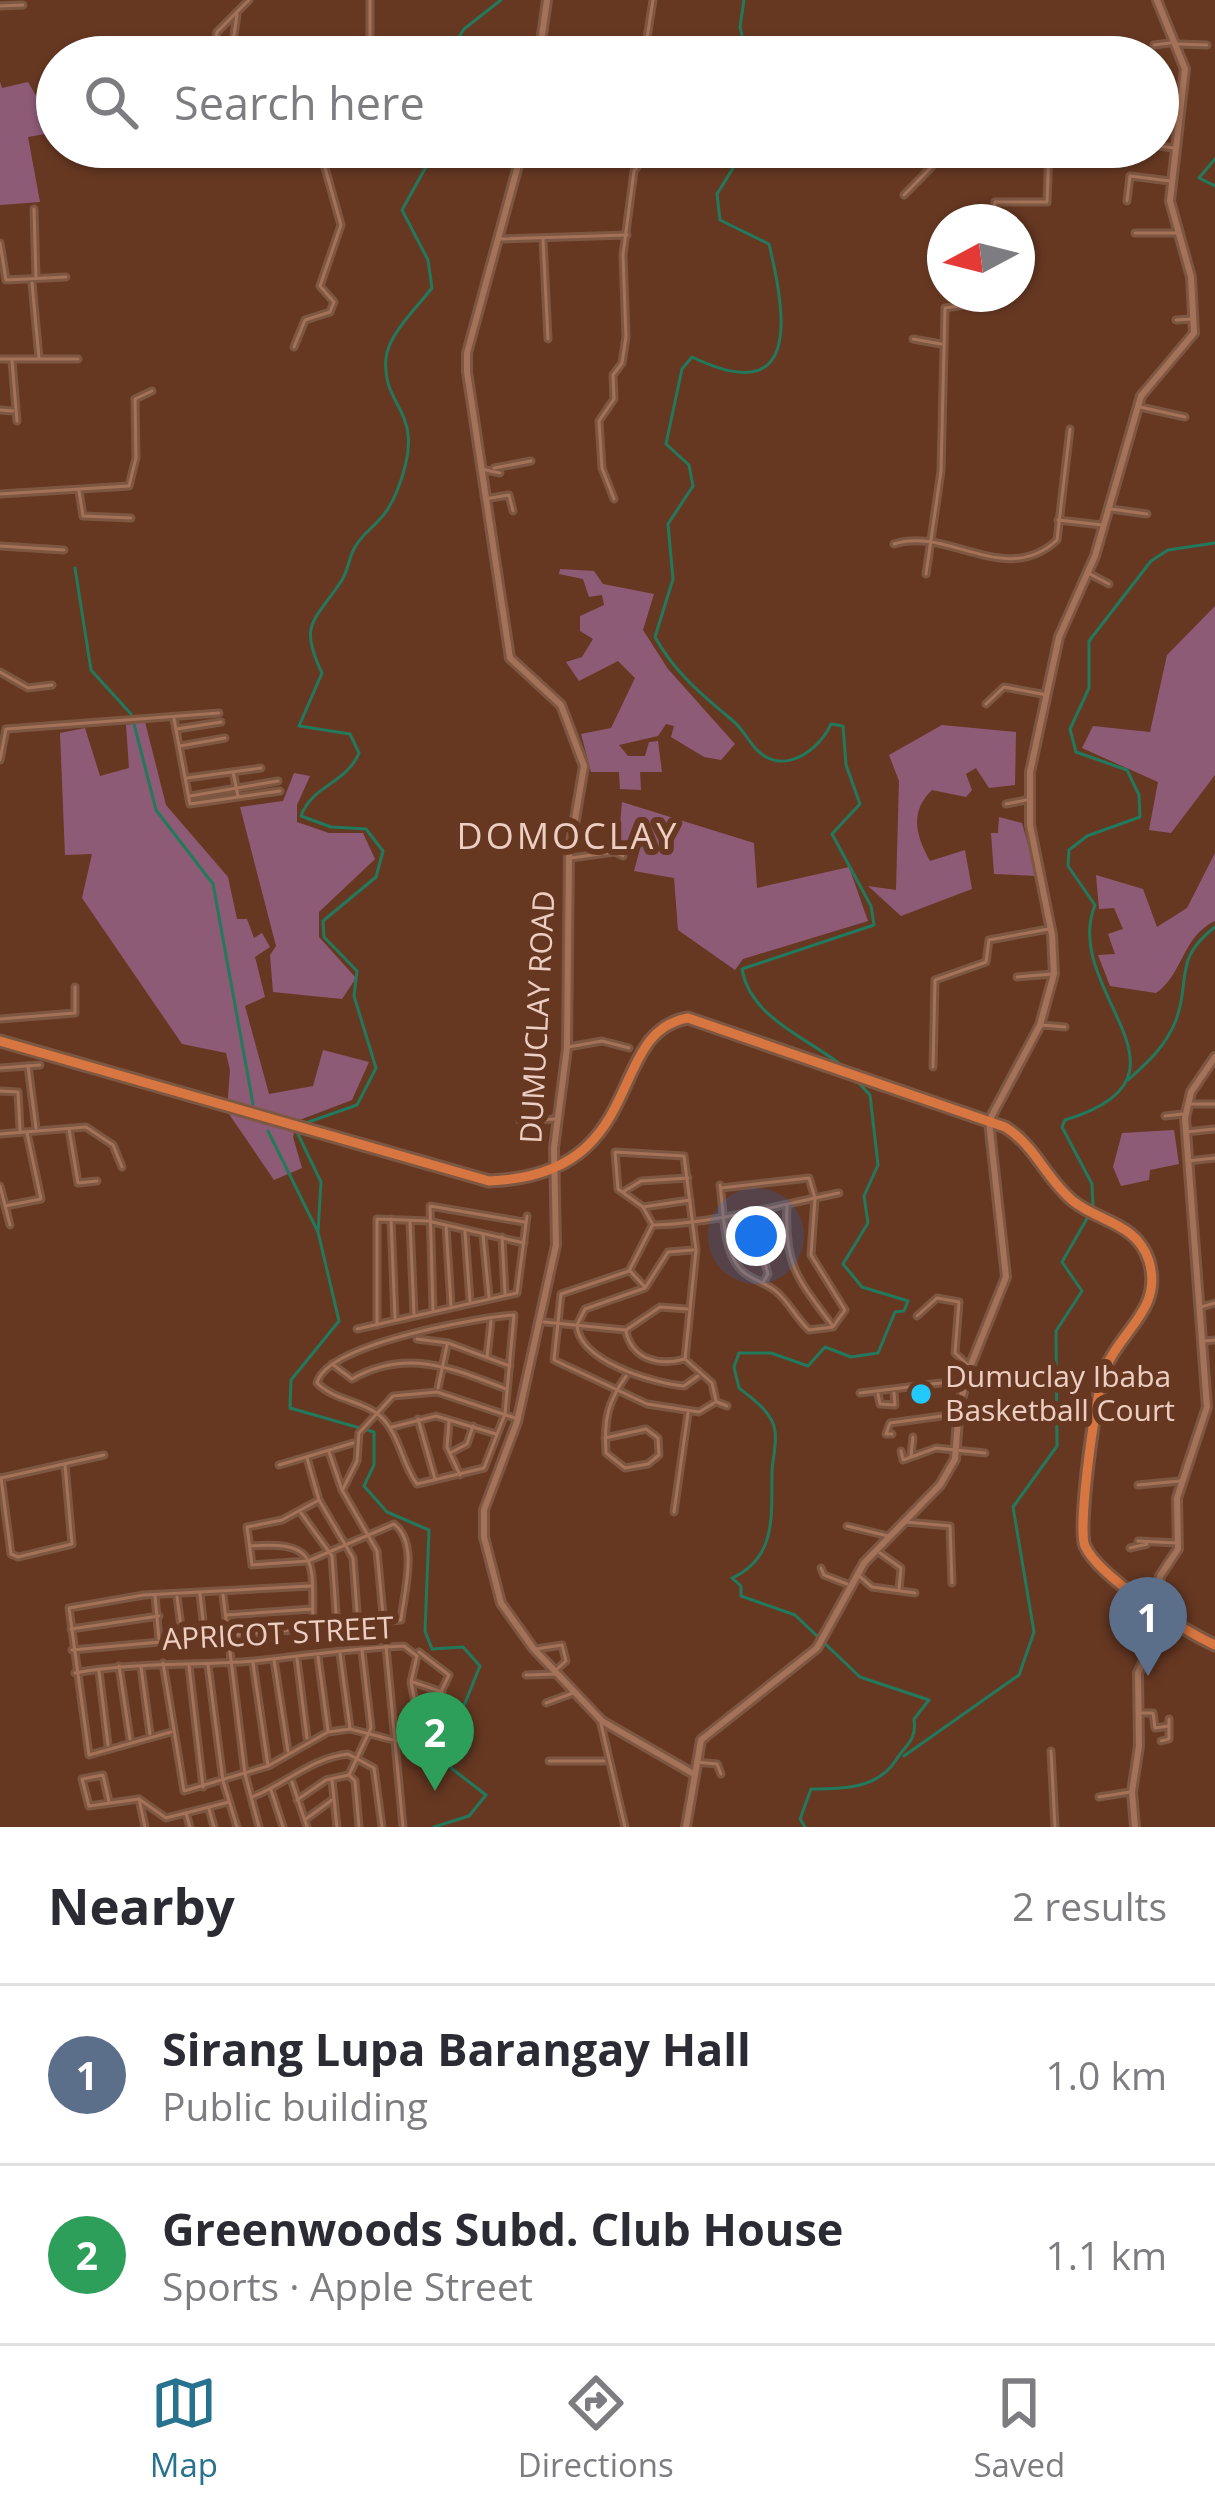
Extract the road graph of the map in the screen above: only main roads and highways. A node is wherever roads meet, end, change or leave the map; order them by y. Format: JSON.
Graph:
{"nodes":[{"id":1,"x":0,"y":1041,"type":"edge"},
{"id":2,"x":1215,"y":1645,"type":"edge"}],
"edges":[{"from":1,"to":2,"type":"main road"}]}
